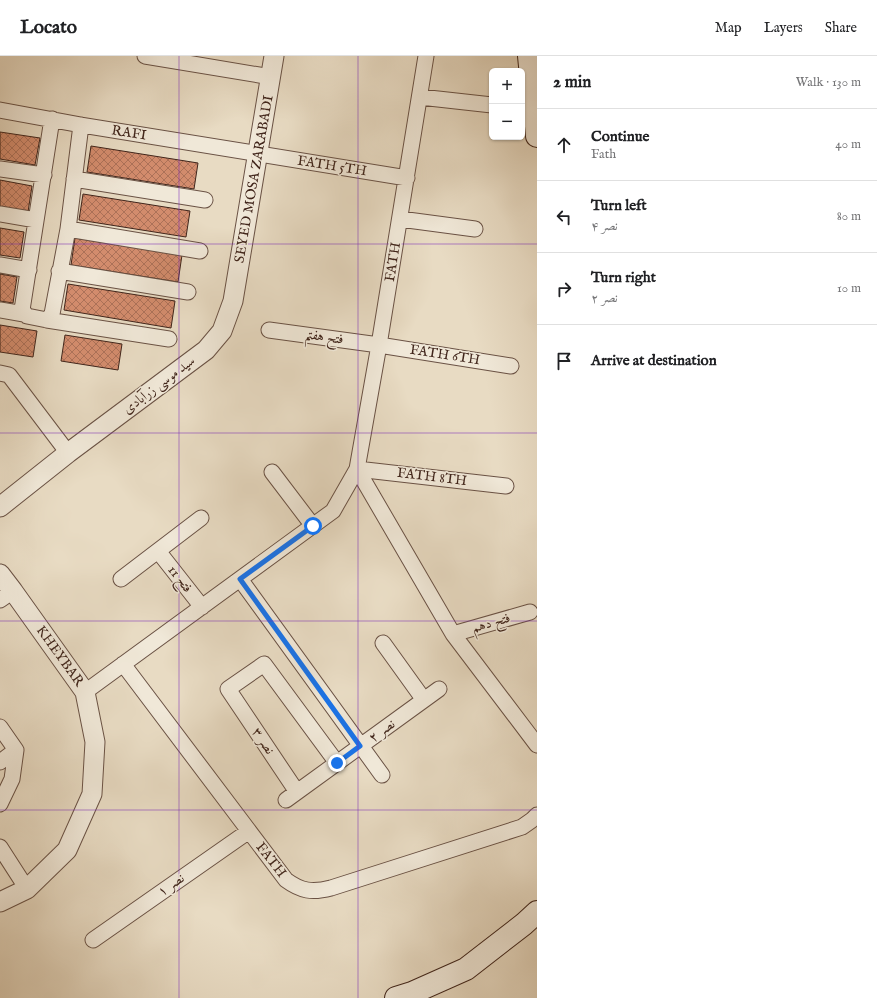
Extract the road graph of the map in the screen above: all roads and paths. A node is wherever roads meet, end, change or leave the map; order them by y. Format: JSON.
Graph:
{"nodes":[{"id":1,"x":145,"y":56,"type":"edge"},
{"id":2,"x":274,"y":56,"type":"edge"},
{"id":3,"x":426,"y":56,"type":"edge"},
{"id":4,"x":529,"y":56,"type":"edge"},
{"id":5,"x":271,"y":77,"type":"junction"},
{"id":6,"x":535,"y":88,"type":"edge"},
{"id":7,"x":420,"y":97,"type":"junction"},
{"id":8,"x":489,"y":105,"type":"edge"},
{"id":9,"x":0,"y":110,"type":"edge"},
{"id":10,"x":52,"y":119,"type":"junction"},
{"id":11,"x":81,"y":125,"type":"junction"},
{"id":12,"x":537,"y":136,"type":"edge"},
{"id":13,"x":258,"y":154,"type":"junction"},
{"id":14,"x":0,"y":169,"type":"edge"},
{"id":15,"x":44,"y":175,"type":"junction"},
{"id":16,"x":406,"y":178,"type":"junction"},
{"id":17,"x":74,"y":179,"type":"junction"},
{"id":18,"x":205,"y":200,"type":"dead end"},
{"id":19,"x":0,"y":214,"type":"edge"},
{"id":20,"x":400,"y":219,"type":"junction"},
{"id":21,"x":36,"y":220,"type":"junction"},
{"id":22,"x":68,"y":229,"type":"junction"},
{"id":23,"x":475,"y":229,"type":"dead end"},
{"id":24,"x":200,"y":251,"type":"dead end"},
{"id":25,"x":0,"y":265,"type":"edge"},
{"id":26,"x":29,"y":270,"type":"junction"},
{"id":27,"x":60,"y":271,"type":"junction"},
{"id":28,"x":188,"y":292,"type":"dead end"},
{"id":29,"x":0,"y":310,"type":"edge"},
{"id":30,"x":24,"y":314,"type":"junction"},
{"id":31,"x":47,"y":320,"type":"junction"},
{"id":32,"x":269,"y":330,"type":"dead end"},
{"id":33,"x":168,"y":339,"type":"dead end"},
{"id":34,"x":379,"y":345,"type":"junction"},
{"id":35,"x":511,"y":366,"type":"dead end"},
{"id":36,"x":0,"y":374,"type":"edge"},
{"id":37,"x":68,"y":454,"type":"junction"},
{"id":38,"x":357,"y":468,"type":"junction"},
{"id":39,"x":272,"y":472,"type":"dead end"},
{"id":40,"x":506,"y":486,"type":"dead end"},
{"id":41,"x":0,"y":507,"type":"edge"},
{"id":42,"x":201,"y":518,"type":"dead end"},
{"id":43,"x":313,"y":526,"type":"junction"},
{"id":44,"x":158,"y":551,"type":"junction"},
{"id":45,"x":0,"y":574,"type":"edge"},
{"id":46,"x":122,"y":579,"type":"dead end"},
{"id":47,"x":240,"y":579,"type":"junction"},
{"id":48,"x":7,"y":596,"type":"edge"},
{"id":49,"x":202,"y":607,"type":"junction"},
{"id":50,"x":530,"y":612,"type":"dead end"},
{"id":51,"x":453,"y":634,"type":"junction"},
{"id":52,"x":383,"y":643,"type":"dead end"},
{"id":53,"x":124,"y":664,"type":"junction"},
{"id":54,"x":440,"y":689,"type":"dead end"},
{"id":55,"x":86,"y":692,"type":"junction"},
{"id":56,"x":424,"y":700,"type":"junction"},
{"id":57,"x":0,"y":727,"type":"edge"},
{"id":58,"x":537,"y":745,"type":"edge"},
{"id":59,"x":360,"y":746,"type":"junction"},
{"id":60,"x":16,"y":750,"type":"junction"},
{"id":61,"x":0,"y":762,"type":"edge"},
{"id":62,"x":337,"y":763,"type":"junction"},
{"id":63,"x":382,"y":775,"type":"dead end"},
{"id":64,"x":291,"y":796,"type":"joint"},
{"id":65,"x":0,"y":804,"type":"edge"},
{"id":66,"x":537,"y":815,"type":"edge"},
{"id":67,"x":249,"y":831,"type":"junction"},
{"id":68,"x":0,"y":847,"type":"edge"},
{"id":69,"x":27,"y":889,"type":"junction"},
{"id":70,"x":0,"y":902,"type":"edge"},
{"id":71,"x":537,"y":912,"type":"edge"},
{"id":72,"x":93,"y":940,"type":"dead end"},
{"id":73,"x":396,"y":998,"type":"edge"}],
"edges":[{"from":1,"to":5,"type":"street"},
{"from":2,"to":5,"type":"street","name":"SEYED MOSA ZARABADI"},
{"from":3,"to":7,"type":"street","name":"FATH"},
{"from":4,"to":6,"type":"main road"},
{"from":5,"to":13,"type":"street","name":"SEYED MOSA ZARABADI"},
{"from":6,"to":12,"type":"main road"},
{"from":7,"to":8,"type":"street"},
{"from":7,"to":16,"type":"street","name":"FATH"},
{"from":9,"to":10,"type":"street","name":"RAFI"},
{"from":10,"to":11,"type":"street","name":"RAFI"},
{"from":10,"to":15,"type":"street"},
{"from":11,"to":13,"type":"street","name":"RAFI"},
{"from":11,"to":17,"type":"street"},
{"from":13,"to":16,"type":"street","name":"FATH 5TH"},
{"from":13,"to":37,"type":"street","name":"سید موسی زرآبادی"},
{"from":14,"to":15,"type":"street"},
{"from":15,"to":21,"type":"street"},
{"from":16,"to":20,"type":"street","name":"FATH"},
{"from":17,"to":18,"type":"street"},
{"from":17,"to":22,"type":"street"},
{"from":19,"to":21,"type":"street"},
{"from":20,"to":23,"type":"street"},
{"from":20,"to":34,"type":"street","name":"FATH"},
{"from":21,"to":26,"type":"street"},
{"from":22,"to":24,"type":"street"},
{"from":22,"to":27,"type":"street"},
{"from":25,"to":26,"type":"street"},
{"from":26,"to":30,"type":"street"},
{"from":27,"to":28,"type":"street"},
{"from":27,"to":31,"type":"street"},
{"from":29,"to":30,"type":"street"},
{"from":30,"to":31,"type":"street"},
{"from":31,"to":33,"type":"street"},
{"from":32,"to":34,"type":"street","name":"فتح هفتم"},
{"from":34,"to":35,"type":"street","name":"FATH 6TH"},
{"from":34,"to":38,"type":"street","name":"FATH"},
{"from":36,"to":37,"type":"street"},
{"from":37,"to":41,"type":"street","name":"سید موسی زرآبادی"},
{"from":38,"to":40,"type":"street","name":"FATH 8TH"},
{"from":38,"to":43,"type":"street","name":"FATH"},
{"from":38,"to":51,"type":"street"},
{"from":39,"to":43,"type":"street"},
{"from":42,"to":44,"type":"street"},
{"from":43,"to":47,"type":"street","name":"FATH"},
{"from":44,"to":46,"type":"street"},
{"from":44,"to":49,"type":"street","name":"فتح 11"},
{"from":45,"to":48,"type":"street","name":"KHEYBAR"},
{"from":47,"to":49,"type":"street","name":"FATH"},
{"from":47,"to":59,"type":"street"},
{"from":48,"to":55,"type":"street","name":"KHEYBAR"},
{"from":49,"to":53,"type":"street","name":"FATH"},
{"from":50,"to":51,"type":"street","name":"فتح دهم"},
{"from":51,"to":58,"type":"street"},
{"from":52,"to":56,"type":"street"},
{"from":53,"to":55,"type":"street","name":"FATH"},
{"from":53,"to":67,"type":"street","name":"FATH"},
{"from":54,"to":56,"type":"street","name":"نصر ۲"},
{"from":55,"to":69,"type":"street","name":"KHEYBAR"},
{"from":56,"to":59,"type":"street","name":"نصر ۲"},
{"from":57,"to":60,"type":"street"},
{"from":59,"to":62,"type":"street","name":"نصر ۲"},
{"from":59,"to":63,"type":"street"},
{"from":60,"to":61,"type":"street"},
{"from":60,"to":65,"type":"street"},
{"from":62,"to":64,"type":"street","name":"نصر ۲"},
{"from":62,"to":64,"type":"street","name":"نصر ۳"},
{"from":66,"to":67,"type":"street","name":"FATH"},
{"from":67,"to":72,"type":"street","name":"۱ نصر"},
{"from":68,"to":69,"type":"street"},
{"from":69,"to":70,"type":"street","name":"KHEYBAR"},
{"from":71,"to":73,"type":"main road"}]}
